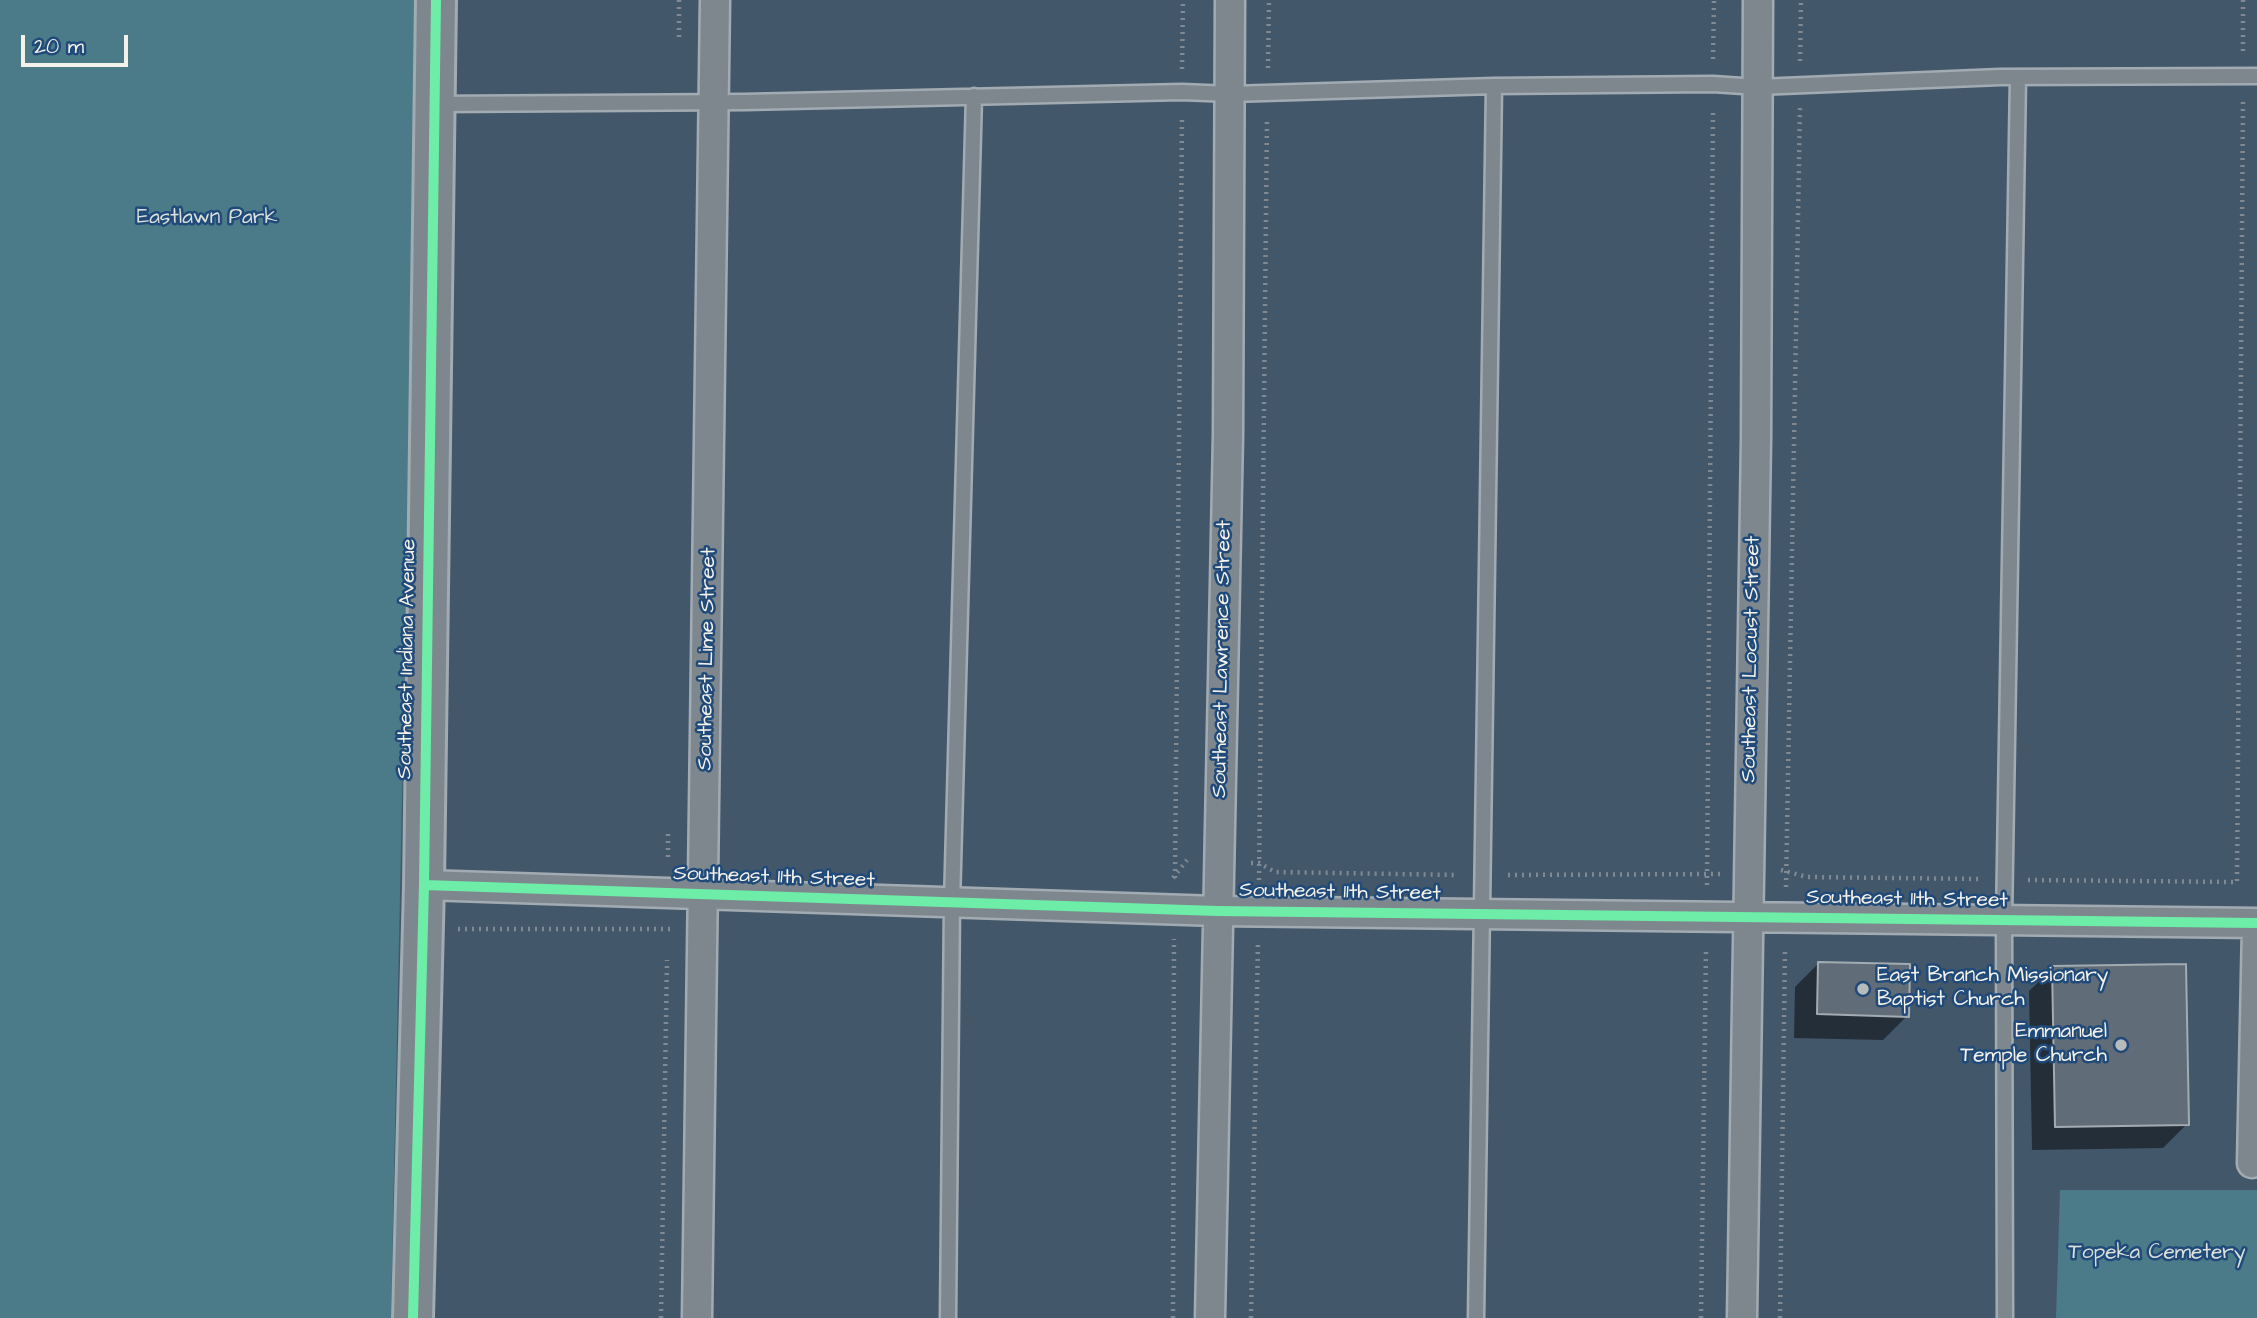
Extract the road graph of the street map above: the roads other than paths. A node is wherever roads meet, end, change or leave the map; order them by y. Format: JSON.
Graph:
{"nodes":[{"id":1,"x":436,"y":0,"type":"edge"},
{"id":2,"x":715,"y":0,"type":"edge"},
{"id":3,"x":1230,"y":0,"type":"edge"},
{"id":4,"x":1758,"y":0,"type":"edge"},
{"id":5,"x":2250,"y":76,"type":"edge"},
{"id":6,"x":2018,"y":78,"type":"junction"},
{"id":7,"x":1494,"y":86,"type":"junction"},
{"id":8,"x":1758,"y":88,"type":"junction"},
{"id":9,"x":1231,"y":94,"type":"junction"},
{"id":10,"x":974,"y":96,"type":"junction"},
{"id":11,"x":715,"y":101,"type":"junction"},
{"id":12,"x":435,"y":104,"type":"junction"},
{"id":13,"x":424,"y":885,"type":"junction"},
{"id":14,"x":705,"y":895,"type":"junction"},
{"id":15,"x":952,"y":903,"type":"junction"},
{"id":16,"x":1217,"y":911,"type":"junction"},
{"id":17,"x":1480,"y":914,"type":"junction"},
{"id":18,"x":1748,"y":917,"type":"junction"},
{"id":19,"x":2004,"y":920,"type":"junction"},
{"id":20,"x":2257,"y":925,"type":"edge"},
{"id":21,"x":2252,"y":1163,"type":"dead end"},
{"id":22,"x":413,"y":1318,"type":"edge"},
{"id":23,"x":697,"y":1318,"type":"edge"},
{"id":24,"x":948,"y":1318,"type":"edge"},
{"id":25,"x":1210,"y":1318,"type":"edge"},
{"id":26,"x":1476,"y":1318,"type":"edge"},
{"id":27,"x":1742,"y":1318,"type":"edge"},
{"id":28,"x":2005,"y":1318,"type":"edge"}],
"edges":[{"from":1,"to":12,"type":"street","name":"Southeast Indiana Avenue"},
{"from":2,"to":11,"type":"street","name":"Southeast Lime Street"},
{"from":3,"to":9,"type":"street","name":"Southeast Lawrence Street"},
{"from":4,"to":8,"type":"street","name":"Southeast Locust Street"},
{"from":5,"to":6,"type":"lane"},
{"from":6,"to":8,"type":"lane"},
{"from":6,"to":19,"type":"lane"},
{"from":7,"to":8,"type":"lane"},
{"from":7,"to":9,"type":"lane"},
{"from":7,"to":17,"type":"lane"},
{"from":8,"to":18,"type":"street","name":"Southeast Locust Street"},
{"from":9,"to":10,"type":"lane"},
{"from":9,"to":16,"type":"street","name":"Southeast Lawrence Street"},
{"from":10,"to":11,"type":"lane"},
{"from":10,"to":15,"type":"lane"},
{"from":11,"to":12,"type":"lane"},
{"from":11,"to":14,"type":"street","name":"Southeast Lime Street"},
{"from":12,"to":13,"type":"street","name":"Southeast Indiana Avenue"},
{"from":13,"to":14,"type":"street","name":"Southeast 11th Street"},
{"from":13,"to":22,"type":"street","name":"Southeast Indiana Avenue"},
{"from":14,"to":15,"type":"street","name":"Southeast 11th Street"},
{"from":14,"to":23,"type":"street","name":"Southeast Lime Street"},
{"from":15,"to":16,"type":"street","name":"Southeast 11th Street"},
{"from":15,"to":24,"type":"lane"},
{"from":16,"to":17,"type":"street","name":"Southeast 11th Street"},
{"from":16,"to":25,"type":"street","name":"Southeast Lawrence Street"},
{"from":17,"to":18,"type":"street","name":"Southeast 11th Street"},
{"from":17,"to":26,"type":"lane"},
{"from":18,"to":19,"type":"street","name":"Southeast 11th Street"},
{"from":18,"to":27,"type":"street","name":"Southeast Locust Street"},
{"from":19,"to":20,"type":"street","name":"Southeast 11th Street"},
{"from":19,"to":28,"type":"lane"},
{"from":20,"to":21,"type":"street"}]}
